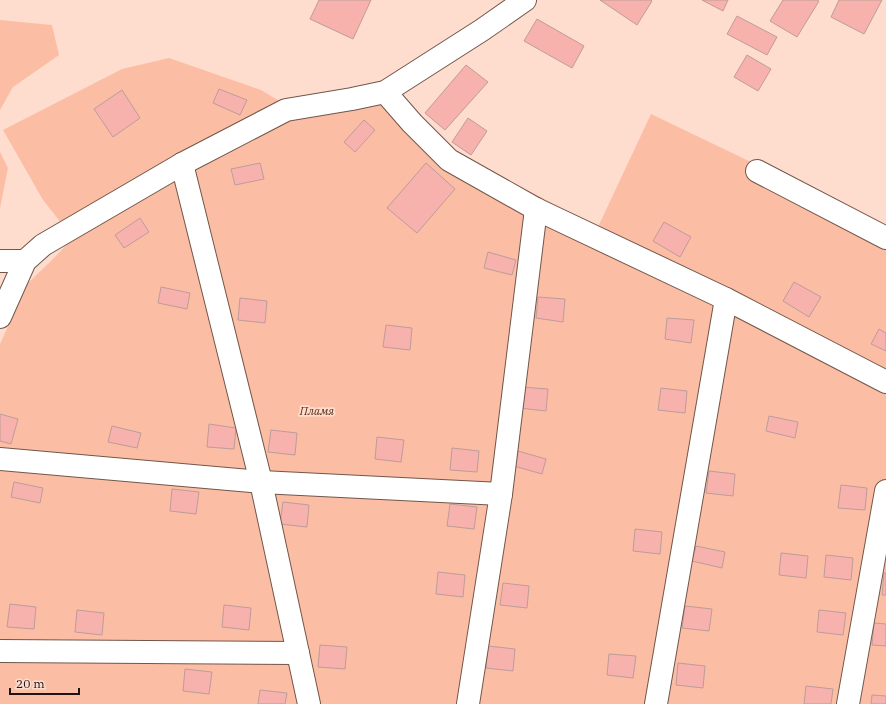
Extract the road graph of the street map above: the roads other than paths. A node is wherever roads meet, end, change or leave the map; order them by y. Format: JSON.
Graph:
{"nodes":[{"id":1,"x":525,"y":0,"type":"edge"},
{"id":2,"x":385,"y":92,"type":"junction"},
{"id":3,"x":182,"y":164,"type":"junction"},
{"id":4,"x":757,"y":171,"type":"dead end"},
{"id":5,"x":536,"y":209,"type":"junction"},
{"id":6,"x":886,"y":238,"type":"edge"},
{"id":7,"x":0,"y":261,"type":"edge"},
{"id":8,"x":25,"y":261,"type":"junction"},
{"id":9,"x":726,"y":299,"type":"junction"},
{"id":10,"x":0,"y":317,"type":"edge"},
{"id":11,"x":886,"y":382,"type":"edge"},
{"id":12,"x":0,"y":459,"type":"edge"},
{"id":13,"x":261,"y":482,"type":"junction"},
{"id":14,"x":886,"y":491,"type":"edge"},
{"id":15,"x":501,"y":494,"type":"junction"},
{"id":16,"x":0,"y":651,"type":"edge"},
{"id":17,"x":298,"y":653,"type":"junction"},
{"id":18,"x":309,"y":704,"type":"edge"},
{"id":19,"x":468,"y":704,"type":"edge"},
{"id":20,"x":656,"y":704,"type":"edge"},
{"id":21,"x":848,"y":704,"type":"edge"}],
"edges":[{"from":1,"to":2,"type":"street"},
{"from":2,"to":3,"type":"street"},
{"from":2,"to":5,"type":"street"},
{"from":3,"to":8,"type":"street"},
{"from":3,"to":13,"type":"street"},
{"from":4,"to":6,"type":"street"},
{"from":5,"to":9,"type":"street"},
{"from":5,"to":15,"type":"street"},
{"from":7,"to":8,"type":"street"},
{"from":8,"to":10,"type":"street"},
{"from":9,"to":11,"type":"street"},
{"from":9,"to":20,"type":"street"},
{"from":12,"to":13,"type":"street"},
{"from":13,"to":15,"type":"street"},
{"from":13,"to":17,"type":"street"},
{"from":14,"to":21,"type":"street"},
{"from":15,"to":19,"type":"street"},
{"from":16,"to":17,"type":"street"},
{"from":17,"to":18,"type":"street"}]}
